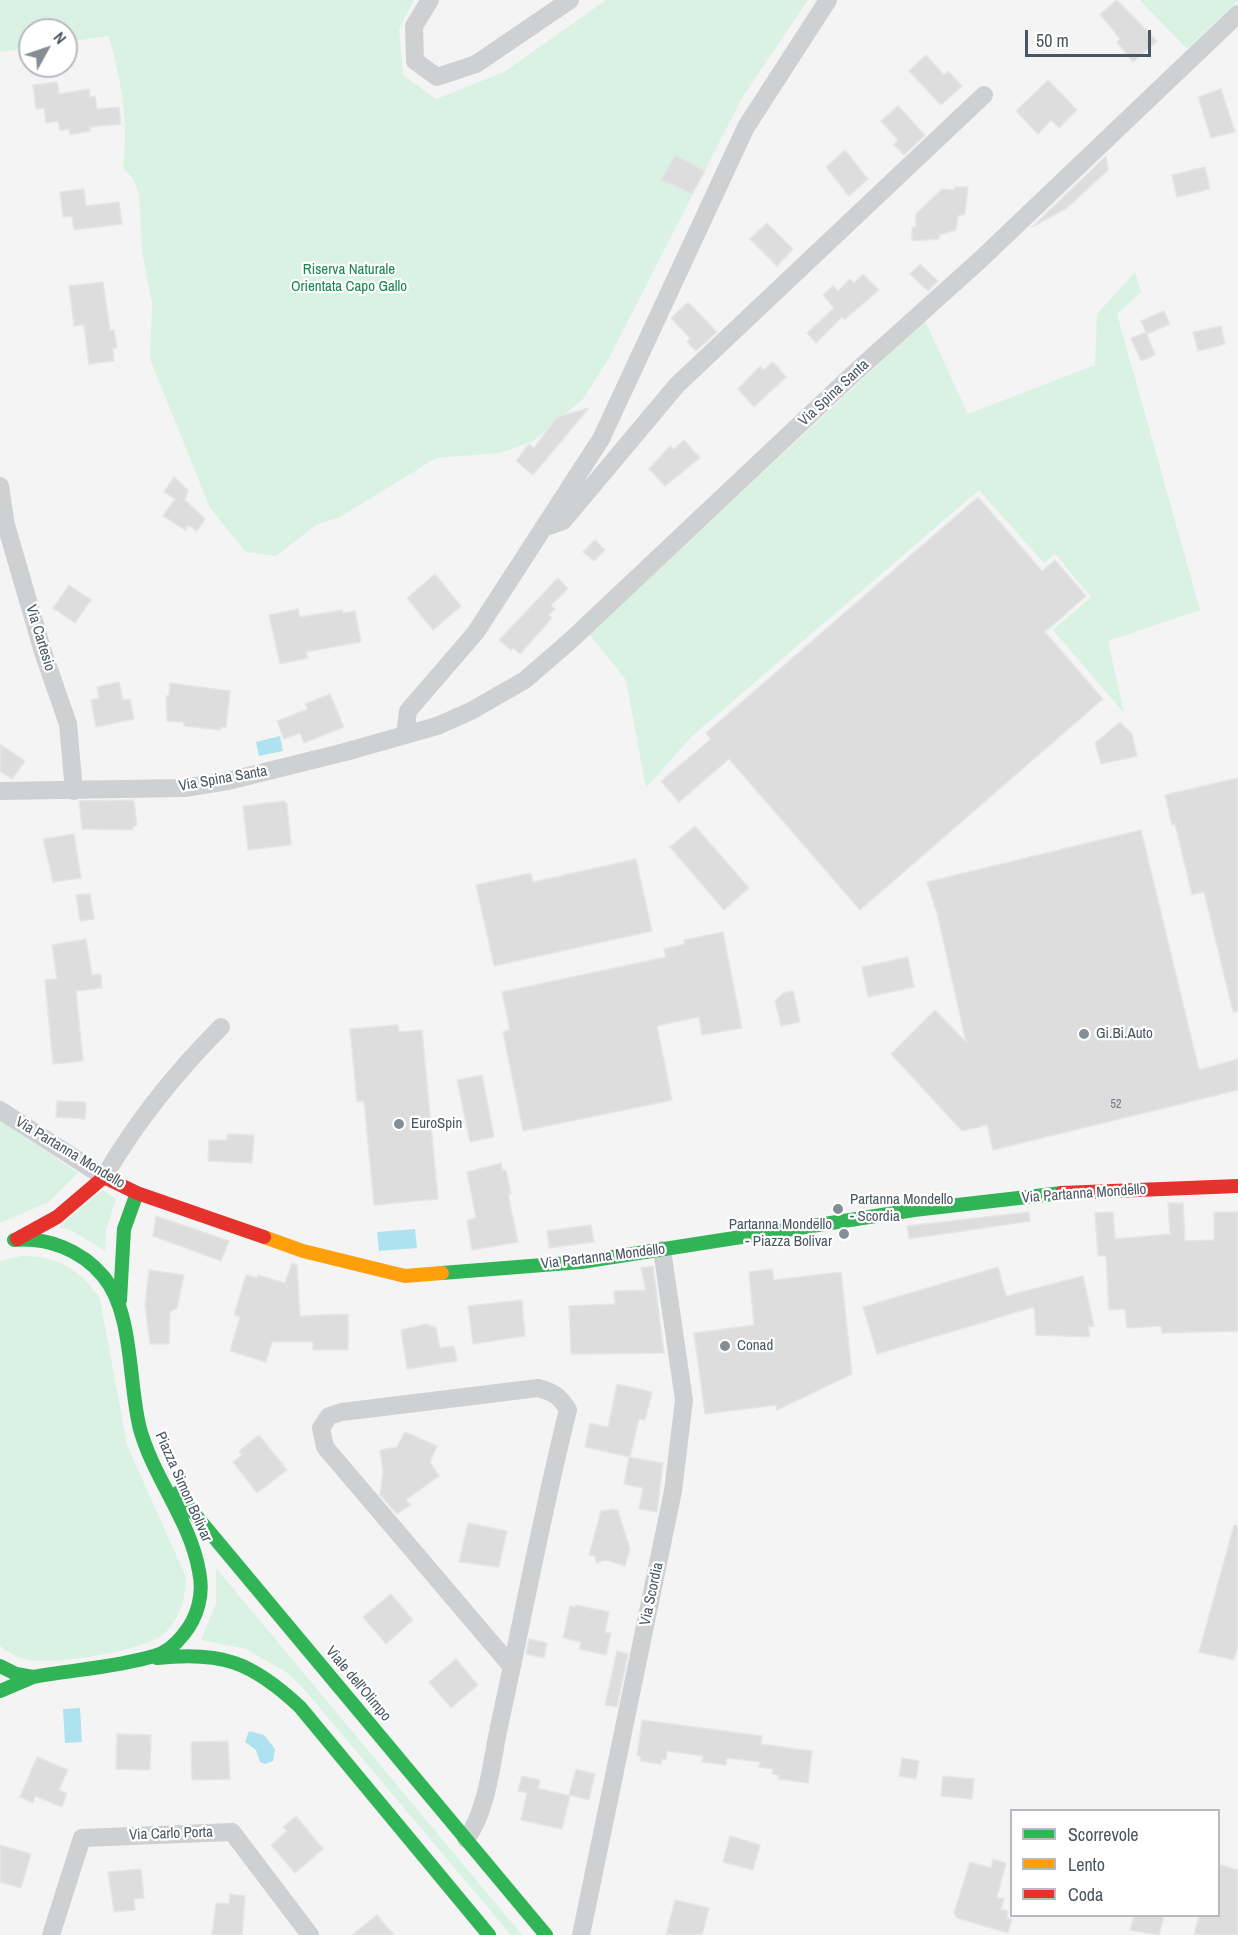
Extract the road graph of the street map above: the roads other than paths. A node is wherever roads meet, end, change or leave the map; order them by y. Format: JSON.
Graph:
{"nodes":[{"id":1,"x":430,"y":0,"type":"edge"},
{"id":2,"x":570,"y":0,"type":"edge"},
{"id":3,"x":828,"y":0,"type":"edge"},
{"id":4,"x":1238,"y":14,"type":"edge"},
{"id":5,"x":984,"y":95,"type":"dead end"},
{"id":6,"x":0,"y":486,"type":"edge"},
{"id":7,"x":543,"y":528,"type":"junction"},
{"id":8,"x":405,"y":735,"type":"junction"},
{"id":9,"x":0,"y":791,"type":"edge"},
{"id":10,"x":74,"y":791,"type":"junction"},
{"id":11,"x":221,"y":1027,"type":"dead end"},
{"id":12,"x":0,"y":1110,"type":"edge"},
{"id":13,"x":104,"y":1178,"type":"junction"},
{"id":14,"x":1238,"y":1186,"type":"edge"},
{"id":15,"x":138,"y":1193,"type":"junction"},
{"id":16,"x":17,"y":1239,"type":"junction"},
{"id":17,"x":0,"y":1246,"type":"edge"},
{"id":18,"x":662,"y":1250,"type":"junction"},
{"id":19,"x":120,"y":1310,"type":"junction"},
{"id":20,"x":147,"y":1454,"type":"junction"},
{"id":21,"x":142,"y":1660,"type":"junction"},
{"id":22,"x":0,"y":1666,"type":"edge"},
{"id":23,"x":512,"y":1667,"type":"junction"},
{"id":24,"x":33,"y":1677,"type":"junction"},
{"id":25,"x":0,"y":1691,"type":"edge"},
{"id":26,"x":466,"y":1839,"type":"junction"},
{"id":27,"x":51,"y":1935,"type":"edge"},
{"id":28,"x":310,"y":1935,"type":"edge"},
{"id":29,"x":489,"y":1935,"type":"edge"},
{"id":30,"x":546,"y":1935,"type":"edge"},
{"id":31,"x":581,"y":1935,"type":"edge"}],
"edges":[{"from":1,"to":2,"type":"street"},
{"from":3,"to":7,"type":"street"},
{"from":4,"to":8,"type":"street","name":"Via Spina Santa"},
{"from":5,"to":7,"type":"street"},
{"from":6,"to":10,"type":"street","name":"Via Cartesio"},
{"from":7,"to":8,"type":"street"},
{"from":8,"to":10,"type":"street","name":"Via Spina Santa"},
{"from":9,"to":10,"type":"street","name":"Via Spina Santa"},
{"from":11,"to":13,"type":"street"},
{"from":12,"to":13,"type":"street","name":"Via Partanna Mondello"},
{"from":13,"to":15,"type":"main road","name":"Via Partanna Mondello"},
{"from":13,"to":16,"type":"main road"},
{"from":14,"to":18,"type":"main road","name":"Via Partanna Mondello"},
{"from":15,"to":18,"type":"main road","name":"Via Partanna Mondello"},
{"from":15,"to":19,"type":"main road"},
{"from":16,"to":17,"type":"main road","name":"Piazza Simon Bolivar"},
{"from":16,"to":19,"type":"main road","name":"Piazza Simon Bolivar"},
{"from":18,"to":31,"type":"street","name":"Via Scordia"},
{"from":19,"to":20,"type":"main road","name":"Piazza Simon Bolivar"},
{"from":20,"to":21,"type":"main road","name":"Piazza Simon Bolivar"},
{"from":20,"to":26,"type":"main road","name":"Viale dell'Olimpo"},
{"from":21,"to":24,"type":"main road","name":"Piazza Simon Bolivar"},
{"from":21,"to":29,"type":"main road"},
{"from":22,"to":24,"type":"main road","name":"Piazza Simon Bolivar"},
{"from":23,"to":23,"type":"street"},
{"from":23,"to":26,"type":"street"},
{"from":24,"to":25,"type":"main road"},
{"from":26,"to":30,"type":"main road","name":"Viale dell'Olimpo"},
{"from":27,"to":28,"type":"street","name":"Via Carlo Porta"}]}
